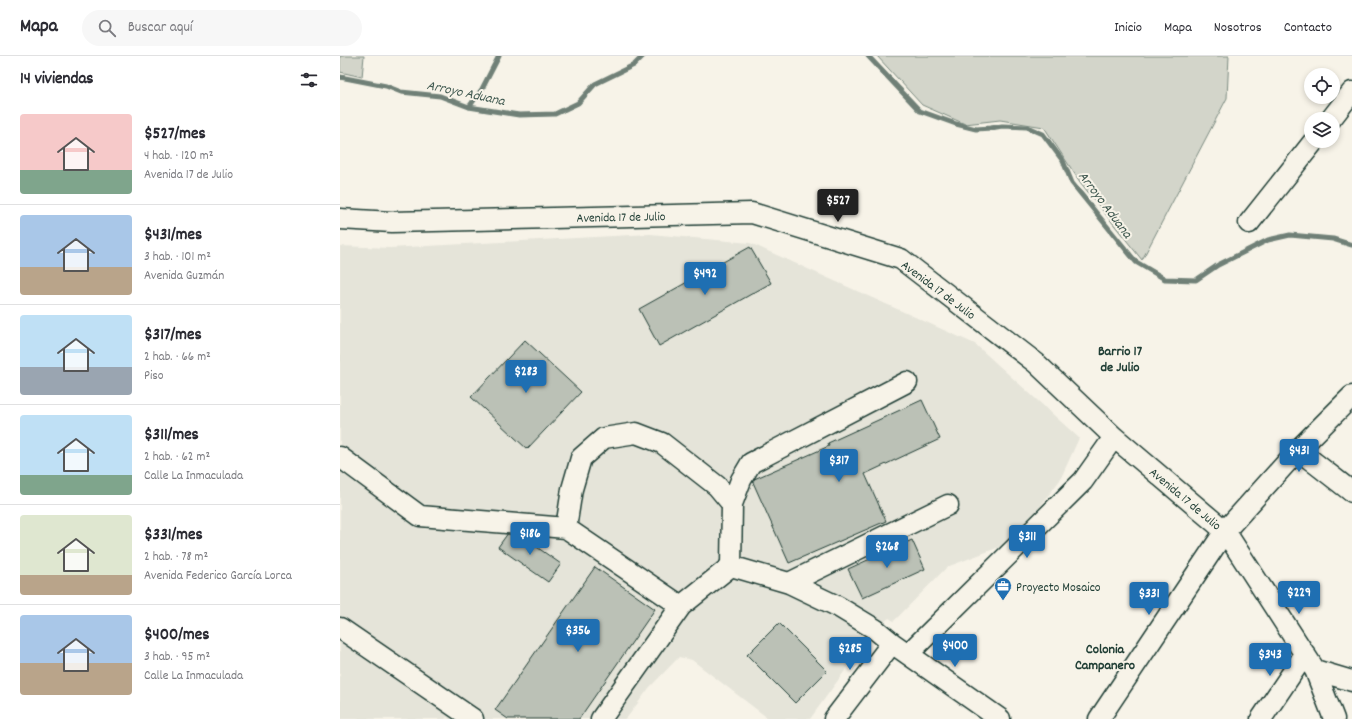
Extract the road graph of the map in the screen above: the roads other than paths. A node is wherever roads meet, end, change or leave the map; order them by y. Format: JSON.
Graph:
{"nodes":[{"id":1,"x":1352,"y":92,"type":"edge"},
{"id":2,"x":1336,"y":112,"type":"edge"},
{"id":3,"x":1308,"y":148,"type":"edge"},
{"id":4,"x":340,"y":219,"type":"edge"},
{"id":5,"x":1249,"y":223,"type":"dead end"},
{"id":6,"x":907,"y":382,"type":"dead end"},
{"id":7,"x":1352,"y":396,"type":"edge"},
{"id":8,"x":1114,"y":437,"type":"junction"},
{"id":9,"x":1298,"y":450,"type":"junction"},
{"id":10,"x":340,"y":457,"type":"edge"},
{"id":11,"x":1352,"y":492,"type":"edge"},
{"id":12,"x":732,"y":504,"type":"junction"},
{"id":13,"x":948,"y":505,"type":"dead end"},
{"id":14,"x":566,"y":528,"type":"junction"},
{"id":15,"x":1225,"y":531,"type":"junction"},
{"id":16,"x":731,"y":566,"type":"junction"},
{"id":17,"x":790,"y":583,"type":"junction"},
{"id":18,"x":681,"y":606,"type":"junction"},
{"id":19,"x":340,"y":628,"type":"edge"},
{"id":20,"x":900,"y":649,"type":"junction"},
{"id":21,"x":1305,"y":654,"type":"junction"},
{"id":22,"x":1316,"y":670,"type":"junction"},
{"id":23,"x":1352,"y":681,"type":"edge"},
{"id":24,"x":473,"y":719,"type":"edge"},
{"id":25,"x":601,"y":719,"type":"edge"},
{"id":26,"x":834,"y":719,"type":"edge"},
{"id":27,"x":1000,"y":719,"type":"edge"},
{"id":28,"x":1099,"y":719,"type":"edge"},
{"id":29,"x":1261,"y":719,"type":"edge"},
{"id":30,"x":1334,"y":719,"type":"edge"}],
"edges":[{"from":1,"to":2,"type":"street"},
{"from":3,"to":5,"type":"street"},
{"from":4,"to":8,"type":"street","name":"Avenida 17 de Julio"},
{"from":6,"to":12,"type":"street"},
{"from":7,"to":9,"type":"street"},
{"from":8,"to":15,"type":"street","name":"Avenida 17 de Julio"},
{"from":8,"to":20,"type":"street"},
{"from":9,"to":11,"type":"street"},
{"from":9,"to":15,"type":"street"},
{"from":10,"to":14,"type":"street"},
{"from":12,"to":14,"type":"street"},
{"from":12,"to":16,"type":"street"},
{"from":13,"to":17,"type":"street"},
{"from":14,"to":18,"type":"street"},
{"from":15,"to":21,"type":"street","name":"Avenida 17 de Julio"},
{"from":15,"to":28,"type":"street"},
{"from":16,"to":17,"type":"street"},
{"from":16,"to":18,"type":"street"},
{"from":17,"to":20,"type":"street"},
{"from":18,"to":25,"type":"street"},
{"from":19,"to":24,"type":"street"},
{"from":20,"to":26,"type":"street"},
{"from":20,"to":27,"type":"street"},
{"from":21,"to":22,"type":"street","name":"Avenida 17 de Julio"},
{"from":21,"to":29,"type":"street"},
{"from":22,"to":23,"type":"street"},
{"from":22,"to":30,"type":"street","name":"Avenida 17 de Julio"}]}
